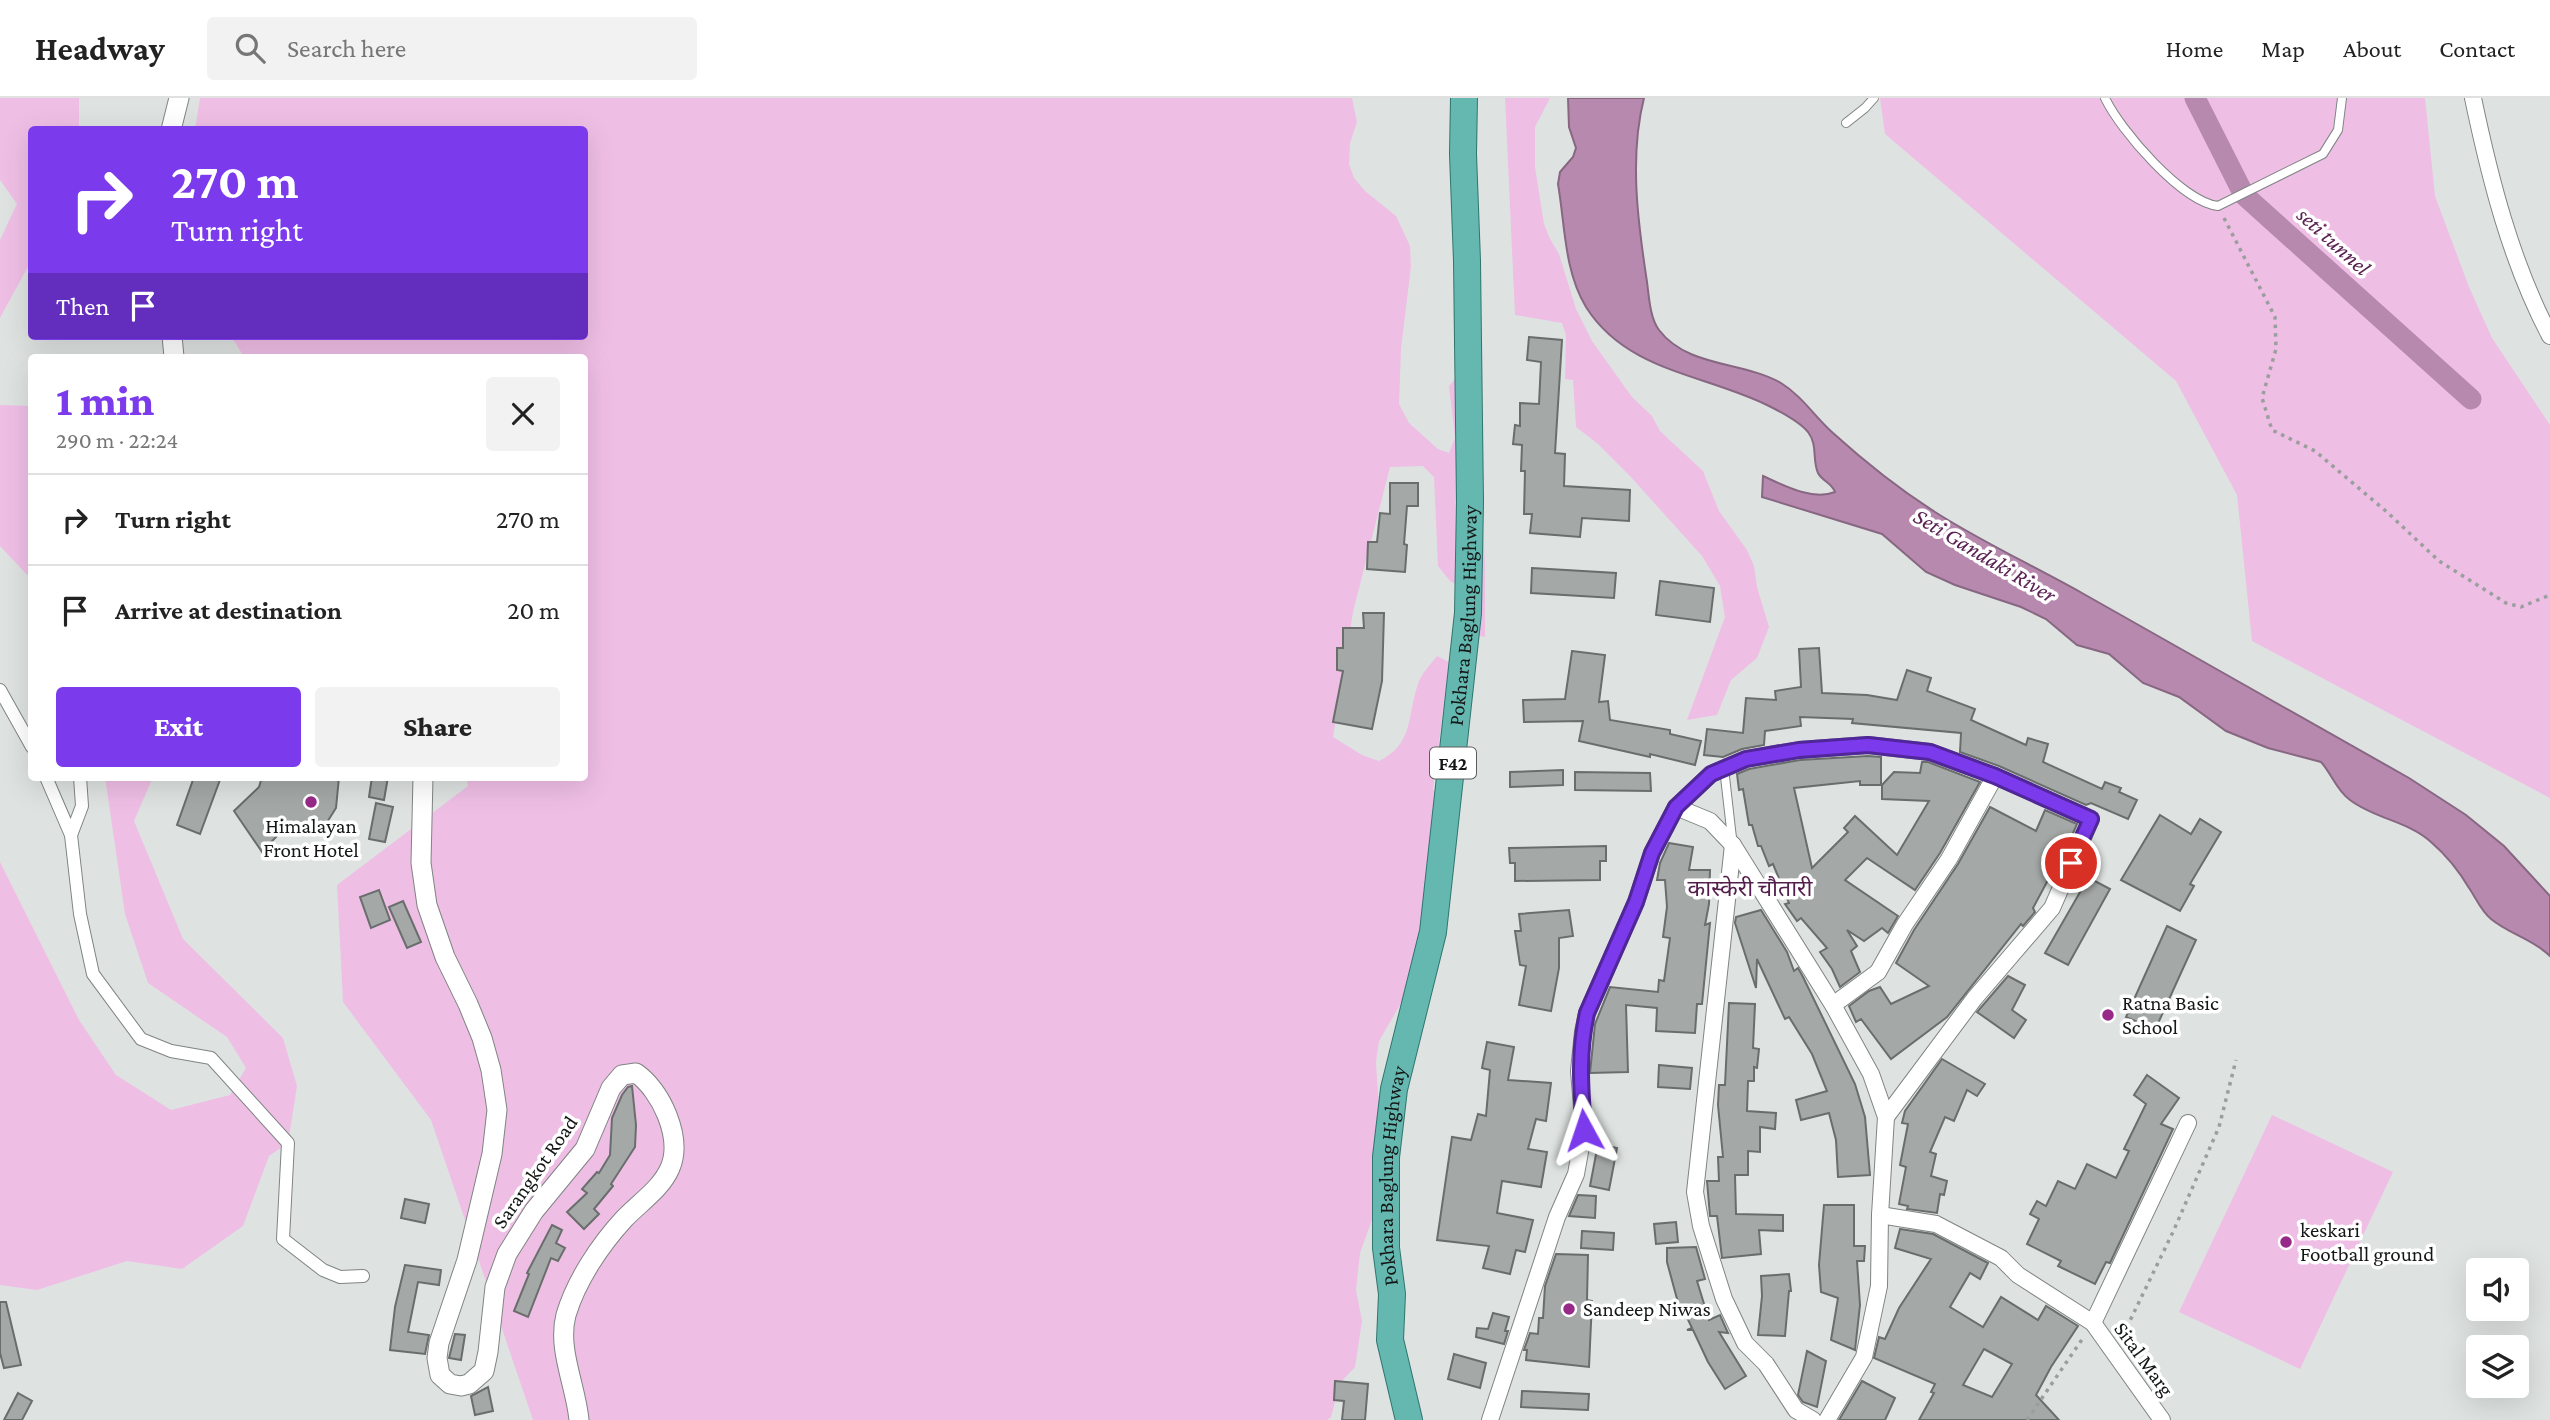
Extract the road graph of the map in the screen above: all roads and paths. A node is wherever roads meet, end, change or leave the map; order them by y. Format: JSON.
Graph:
{"nodes":[{"id":1,"x":179,"y":98,"type":"edge"},
{"id":2,"x":1464,"y":98,"type":"edge"},
{"id":3,"x":1874,"y":98,"type":"edge"},
{"id":4,"x":2105,"y":98,"type":"edge"},
{"id":5,"x":2343,"y":98,"type":"edge"},
{"id":6,"x":2473,"y":98,"type":"edge"},
{"id":7,"x":1846,"y":123,"type":"dead end"},
{"id":8,"x":172,"y":126,"type":"edge"},
{"id":9,"x":2218,"y":206,"type":"junction"},
{"id":10,"x":2550,"y":336,"type":"edge"},
{"id":11,"x":2550,"y":596,"type":"edge"},
{"id":12,"x":0,"y":690,"type":"edge"},
{"id":13,"x":28,"y":740,"type":"edge"},
{"id":14,"x":1724,"y":768,"type":"junction"},
{"id":15,"x":1995,"y":776,"type":"junction"},
{"id":16,"x":48,"y":781,"type":"edge"},
{"id":17,"x":80,"y":781,"type":"edge"},
{"id":18,"x":423,"y":781,"type":"edge"},
{"id":19,"x":1676,"y":807,"type":"junction"},
{"id":20,"x":71,"y":835,"type":"junction"},
{"id":21,"x":1733,"y":845,"type":"junction"},
{"id":22,"x":1833,"y":1005,"type":"junction"},
{"id":23,"x":2236,"y":1060,"type":"dead end"},
{"id":24,"x":1886,"y":1117,"type":"junction"},
{"id":25,"x":2188,"y":1123,"type":"dead end"},
{"id":26,"x":1880,"y":1215,"type":"junction"},
{"id":27,"x":363,"y":1276,"type":"dead end"},
{"id":28,"x":2093,"y":1323,"type":"junction"},
{"id":29,"x":579,"y":1420,"type":"edge"},
{"id":30,"x":1409,"y":1420,"type":"edge"},
{"id":31,"x":1490,"y":1420,"type":"edge"},
{"id":32,"x":1813,"y":1420,"type":"edge"},
{"id":33,"x":1827,"y":1420,"type":"edge"},
{"id":34,"x":2027,"y":1420,"type":"edge"},
{"id":35,"x":2162,"y":1420,"type":"edge"}],
"edges":[{"from":1,"to":8,"type":"street"},
{"from":2,"to":30,"type":"highway","name":"Pokhara Baglung Highway","number":"F42"},
{"from":3,"to":7,"type":"lane"},
{"from":4,"to":9,"type":"lane"},
{"from":5,"to":9,"type":"lane"},
{"from":6,"to":10,"type":"street"},
{"from":9,"to":11,"type":"path"},
{"from":12,"to":13,"type":"street"},
{"from":14,"to":15,"type":"street"},
{"from":14,"to":19,"type":"street"},
{"from":14,"to":21,"type":"lane"},
{"from":15,"to":22,"type":"street"},
{"from":15,"to":24,"type":"street"},
{"from":16,"to":20,"type":"street"},
{"from":17,"to":20,"type":"street"},
{"from":18,"to":29,"type":"street","name":"Sarangkot Road"},
{"from":19,"to":21,"type":"street"},
{"from":19,"to":31,"type":"street"},
{"from":20,"to":27,"type":"street"},
{"from":21,"to":22,"type":"street"},
{"from":21,"to":32,"type":"street"},
{"from":22,"to":24,"type":"street"},
{"from":23,"to":28,"type":"path"},
{"from":24,"to":26,"type":"street"},
{"from":25,"to":28,"type":"street"},
{"from":26,"to":28,"type":"street"},
{"from":26,"to":33,"type":"street"},
{"from":28,"to":34,"type":"path"},
{"from":28,"to":35,"type":"street","name":"Sital Marg"}]}
